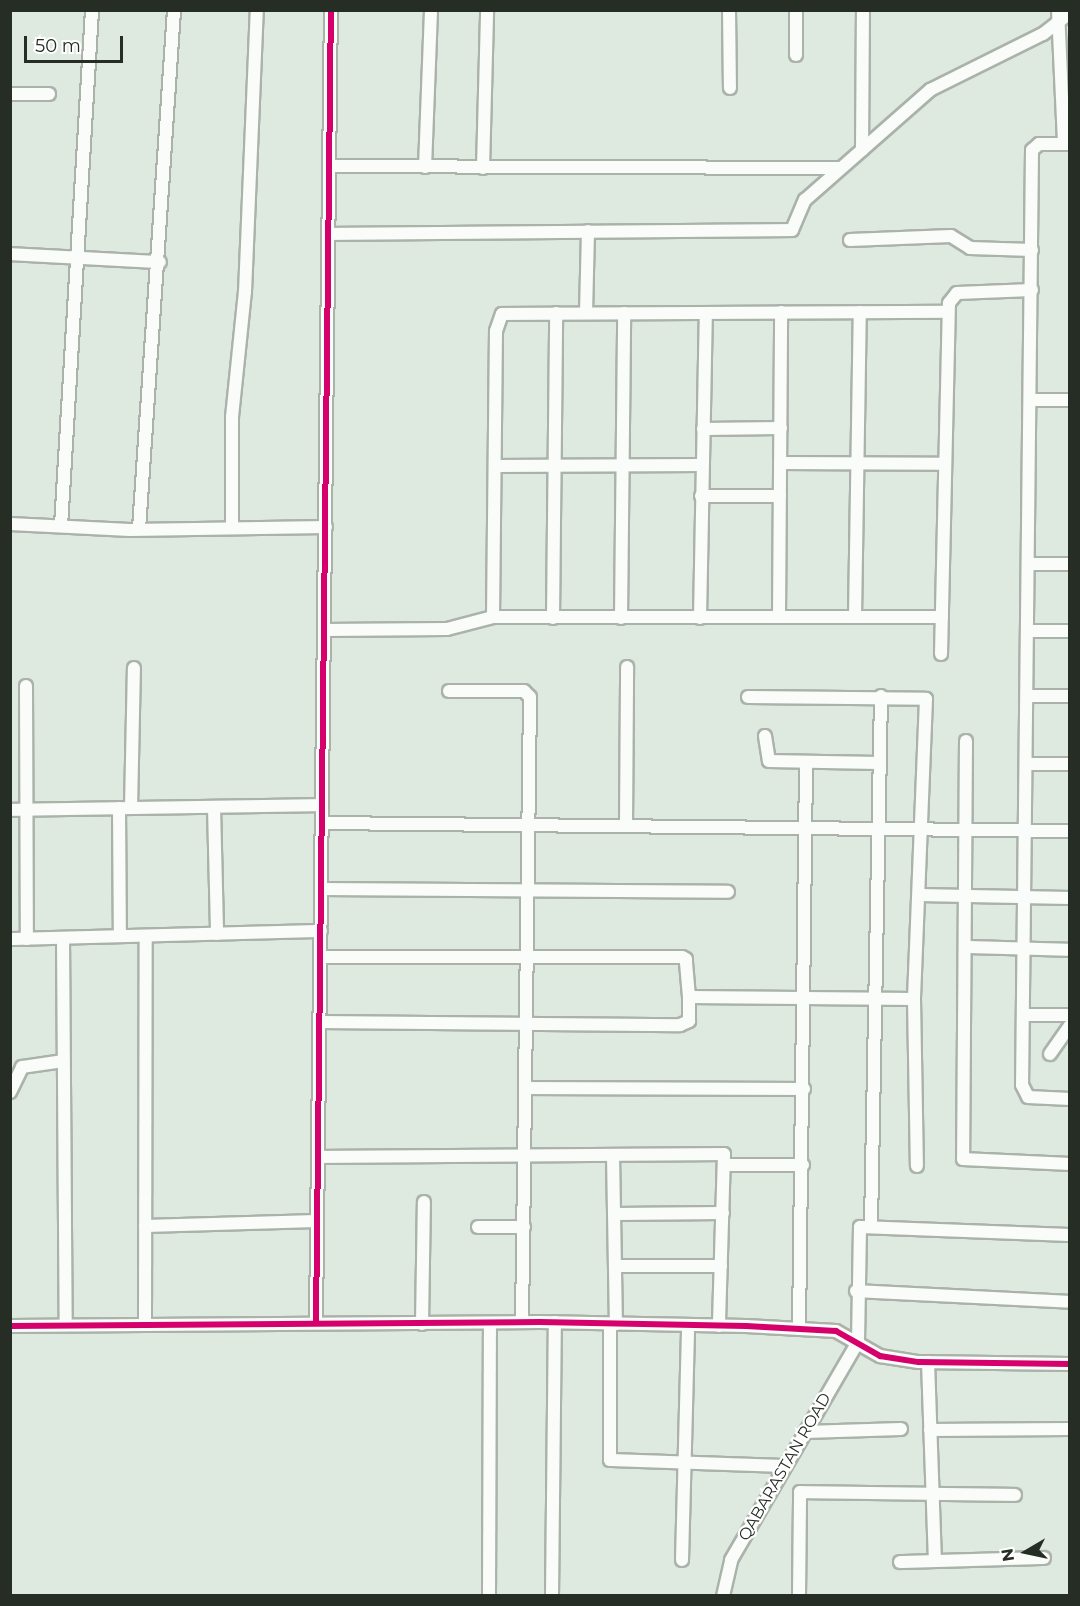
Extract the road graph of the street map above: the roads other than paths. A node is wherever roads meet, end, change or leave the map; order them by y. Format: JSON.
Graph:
{"nodes":[{"id":1,"x":92,"y":10,"type":"edge"},
{"id":2,"x":174,"y":10,"type":"edge"},
{"id":3,"x":257,"y":10,"type":"edge"},
{"id":4,"x":331,"y":10,"type":"edge"},
{"id":5,"x":431,"y":10,"type":"edge"},
{"id":6,"x":487,"y":10,"type":"edge"},
{"id":7,"x":729,"y":10,"type":"edge"},
{"id":8,"x":796,"y":10,"type":"edge"},
{"id":9,"x":863,"y":10,"type":"edge"},
{"id":10,"x":1058,"y":10,"type":"edge"},
{"id":11,"x":1070,"y":14,"type":"edge"},
{"id":12,"x":1059,"y":24,"type":"junction"},
{"id":13,"x":796,"y":55,"type":"dead end"},
{"id":14,"x":730,"y":88,"type":"dead end"},
{"id":15,"x":10,"y":94,"type":"edge"},
{"id":16,"x":49,"y":94,"type":"dead end"},
{"id":17,"x":1067,"y":144,"type":"edge"},
{"id":18,"x":862,"y":150,"type":"junction"},
{"id":19,"x":330,"y":166,"type":"junction"},
{"id":20,"x":424,"y":167,"type":"junction"},
{"id":21,"x":483,"y":168,"type":"junction"},
{"id":22,"x":839,"y":168,"type":"junction"},
{"id":23,"x":588,"y":231,"type":"junction"},
{"id":24,"x":329,"y":234,"type":"junction"},
{"id":25,"x":850,"y":240,"type":"dead end"},
{"id":26,"x":1032,"y":250,"type":"junction"},
{"id":27,"x":10,"y":254,"type":"edge"},
{"id":28,"x":78,"y":258,"type":"junction"},
{"id":29,"x":160,"y":262,"type":"junction"},
{"id":30,"x":1032,"y":290,"type":"junction"},
{"id":31,"x":781,"y":312,"type":"junction"},
{"id":32,"x":860,"y":312,"type":"junction"},
{"id":33,"x":948,"y":312,"type":"junction"},
{"id":34,"x":556,"y":313,"type":"junction"},
{"id":35,"x":586,"y":313,"type":"junction"},
{"id":36,"x":624,"y":313,"type":"junction"},
{"id":37,"x":706,"y":313,"type":"junction"},
{"id":38,"x":1031,"y":400,"type":"junction"},
{"id":39,"x":1070,"y":400,"type":"edge"},
{"id":40,"x":781,"y":428,"type":"junction"},
{"id":41,"x":703,"y":429,"type":"junction"},
{"id":42,"x":858,"y":463,"type":"junction"},
{"id":43,"x":780,"y":464,"type":"junction"},
{"id":44,"x":944,"y":464,"type":"junction"},
{"id":45,"x":624,"y":465,"type":"junction"},
{"id":46,"x":702,"y":465,"type":"junction"},
{"id":47,"x":495,"y":466,"type":"junction"},
{"id":48,"x":554,"y":466,"type":"junction"},
{"id":49,"x":701,"y":496,"type":"junction"},
{"id":50,"x":780,"y":496,"type":"junction"},
{"id":51,"x":10,"y":524,"type":"edge"},
{"id":52,"x":61,"y":526,"type":"junction"},
{"id":53,"x":232,"y":527,"type":"junction"},
{"id":54,"x":326,"y":527,"type":"junction"},
{"id":55,"x":140,"y":529,"type":"junction"},
{"id":56,"x":1029,"y":564,"type":"junction"},
{"id":57,"x":1070,"y":564,"type":"edge"},
{"id":58,"x":493,"y":617,"type":"junction"},
{"id":59,"x":779,"y":617,"type":"junction"},
{"id":60,"x":855,"y":617,"type":"junction"},
{"id":61,"x":942,"y":617,"type":"junction"},
{"id":62,"x":553,"y":618,"type":"junction"},
{"id":63,"x":621,"y":618,"type":"junction"},
{"id":64,"x":700,"y":618,"type":"junction"},
{"id":65,"x":324,"y":630,"type":"junction"},
{"id":66,"x":1028,"y":631,"type":"junction"},
{"id":67,"x":1070,"y":631,"type":"edge"},
{"id":68,"x":941,"y":654,"type":"dead end"},
{"id":69,"x":627,"y":667,"type":"dead end"},
{"id":70,"x":134,"y":668,"type":"dead end"},
{"id":71,"x":26,"y":686,"type":"dead end"},
{"id":72,"x":449,"y":691,"type":"dead end"},
{"id":73,"x":880,"y":696,"type":"junction"},
{"id":74,"x":1028,"y":696,"type":"junction"},
{"id":75,"x":1070,"y":696,"type":"edge"},
{"id":76,"x":748,"y":697,"type":"dead end"},
{"id":77,"x":765,"y":736,"type":"dead end"},
{"id":78,"x":966,"y":741,"type":"dead end"},
{"id":79,"x":806,"y":762,"type":"junction"},
{"id":80,"x":879,"y":763,"type":"junction"},
{"id":81,"x":1027,"y":764,"type":"junction"},
{"id":82,"x":1070,"y":764,"type":"edge"},
{"id":83,"x":322,"y":806,"type":"junction"},
{"id":84,"x":214,"y":807,"type":"junction"},
{"id":85,"x":125,"y":808,"type":"junction"},
{"id":86,"x":27,"y":809,"type":"junction"},
{"id":87,"x":10,"y":810,"type":"edge"},
{"id":88,"x":322,"y":823,"type":"junction"},
{"id":89,"x":529,"y":823,"type":"junction"},
{"id":90,"x":626,"y":826,"type":"junction"},
{"id":91,"x":806,"y":828,"type":"junction"},
{"id":92,"x":878,"y":830,"type":"junction"},
{"id":93,"x":1026,"y":830,"type":"junction"},
{"id":94,"x":922,"y":831,"type":"junction"},
{"id":95,"x":968,"y":831,"type":"junction"},
{"id":96,"x":1070,"y":831,"type":"edge"},
{"id":97,"x":321,"y":889,"type":"junction"},
{"id":98,"x":528,"y":890,"type":"junction"},
{"id":99,"x":728,"y":892,"type":"dead end"},
{"id":100,"x":919,"y":895,"type":"junction"},
{"id":101,"x":966,"y":897,"type":"junction"},
{"id":102,"x":1025,"y":897,"type":"junction"},
{"id":103,"x":1070,"y":898,"type":"edge"},
{"id":104,"x":321,"y":931,"type":"junction"},
{"id":105,"x":217,"y":934,"type":"junction"},
{"id":106,"x":120,"y":936,"type":"junction"},
{"id":107,"x":146,"y":936,"type":"junction"},
{"id":108,"x":63,"y":938,"type":"junction"},
{"id":109,"x":10,"y":939,"type":"edge"},
{"id":110,"x":27,"y":939,"type":"junction"},
{"id":111,"x":964,"y":948,"type":"junction"},
{"id":112,"x":1024,"y":949,"type":"junction"},
{"id":113,"x":1070,"y":950,"type":"edge"},
{"id":114,"x":527,"y":956,"type":"junction"},
{"id":115,"x":320,"y":957,"type":"junction"},
{"id":116,"x":689,"y":997,"type":"junction"},
{"id":117,"x":875,"y":999,"type":"junction"},
{"id":118,"x":914,"y":999,"type":"junction"},
{"id":119,"x":805,"y":1000,"type":"junction"},
{"id":120,"x":1023,"y":1015,"type":"junction"},
{"id":121,"x":1070,"y":1015,"type":"edge"},
{"id":122,"x":319,"y":1022,"type":"junction"},
{"id":123,"x":526,"y":1022,"type":"junction"},
{"id":124,"x":1070,"y":1025,"type":"edge"},
{"id":125,"x":1050,"y":1054,"type":"dead end"},
{"id":126,"x":63,"y":1061,"type":"junction"},
{"id":127,"x":525,"y":1088,"type":"junction"},
{"id":128,"x":804,"y":1089,"type":"junction"},
{"id":129,"x":10,"y":1092,"type":"edge"},
{"id":130,"x":1070,"y":1099,"type":"edge"},
{"id":131,"x":524,"y":1155,"type":"junction"},
{"id":132,"x":613,"y":1155,"type":"junction"},
{"id":133,"x":318,"y":1157,"type":"junction"},
{"id":134,"x":1070,"y":1164,"type":"edge"},
{"id":135,"x":724,"y":1165,"type":"junction"},
{"id":136,"x":803,"y":1165,"type":"junction"},
{"id":137,"x":917,"y":1166,"type":"dead end"},
{"id":138,"x":424,"y":1202,"type":"dead end"},
{"id":139,"x":723,"y":1213,"type":"junction"},
{"id":140,"x":615,"y":1214,"type":"junction"},
{"id":141,"x":317,"y":1221,"type":"junction"},
{"id":142,"x":871,"y":1225,"type":"junction"},
{"id":143,"x":145,"y":1226,"type":"junction"},
{"id":144,"x":478,"y":1227,"type":"dead end"},
{"id":145,"x":524,"y":1227,"type":"junction"},
{"id":146,"x":1070,"y":1235,"type":"edge"},
{"id":147,"x":615,"y":1266,"type":"junction"},
{"id":148,"x":721,"y":1266,"type":"junction"},
{"id":149,"x":856,"y":1292,"type":"junction"},
{"id":150,"x":1070,"y":1302,"type":"edge"},
{"id":151,"x":522,"y":1322,"type":"junction"},
{"id":152,"x":555,"y":1322,"type":"junction"},
{"id":153,"x":145,"y":1323,"type":"junction"},
{"id":154,"x":316,"y":1323,"type":"junction"},
{"id":155,"x":490,"y":1323,"type":"junction"},
{"id":156,"x":66,"y":1324,"type":"junction"},
{"id":157,"x":422,"y":1324,"type":"junction"},
{"id":158,"x":613,"y":1324,"type":"junction"},
{"id":159,"x":10,"y":1326,"type":"edge"},
{"id":160,"x":688,"y":1326,"type":"junction"},
{"id":161,"x":719,"y":1326,"type":"junction"},
{"id":162,"x":799,"y":1329,"type":"junction"},
{"id":163,"x":858,"y":1342,"type":"junction"},
{"id":164,"x":928,"y":1362,"type":"junction"},
{"id":165,"x":1070,"y":1364,"type":"edge"},
{"id":166,"x":901,"y":1429,"type":"dead end"},
{"id":167,"x":1070,"y":1429,"type":"edge"},
{"id":168,"x":930,"y":1430,"type":"junction"},
{"id":169,"x":805,"y":1432,"type":"junction"},
{"id":170,"x":685,"y":1464,"type":"junction"},
{"id":171,"x":785,"y":1466,"type":"junction"},
{"id":172,"x":933,"y":1495,"type":"junction"},
{"id":173,"x":1015,"y":1495,"type":"dead end"},
{"id":174,"x":1044,"y":1558,"type":"dead end"},
{"id":175,"x":682,"y":1560,"type":"dead end"},
{"id":176,"x":900,"y":1562,"type":"dead end"},
{"id":177,"x":935,"y":1562,"type":"junction"},
{"id":178,"x":489,"y":1596,"type":"edge"},
{"id":179,"x":552,"y":1596,"type":"edge"},
{"id":180,"x":723,"y":1596,"type":"edge"},
{"id":181,"x":799,"y":1596,"type":"edge"}],
"edges":[{"from":1,"to":28,"type":"street"},
{"from":2,"to":29,"type":"street"},
{"from":3,"to":53,"type":"street"},
{"from":4,"to":19,"type":"street"},
{"from":5,"to":20,"type":"street"},
{"from":6,"to":21,"type":"street"},
{"from":7,"to":14,"type":"street"},
{"from":8,"to":13,"type":"street"},
{"from":9,"to":18,"type":"street"},
{"from":10,"to":12,"type":"street"},
{"from":11,"to":12,"type":"street"},
{"from":12,"to":17,"type":"street"},
{"from":12,"to":18,"type":"street"},
{"from":15,"to":16,"type":"street"},
{"from":17,"to":26,"type":"street"},
{"from":18,"to":22,"type":"street"},
{"from":19,"to":20,"type":"street"},
{"from":19,"to":24,"type":"street"},
{"from":20,"to":21,"type":"street"},
{"from":21,"to":22,"type":"street"},
{"from":22,"to":23,"type":"street"},
{"from":23,"to":24,"type":"street"},
{"from":23,"to":35,"type":"street"},
{"from":24,"to":54,"type":"street"},
{"from":25,"to":26,"type":"street"},
{"from":26,"to":30,"type":"street"},
{"from":27,"to":28,"type":"street"},
{"from":28,"to":29,"type":"street"},
{"from":28,"to":52,"type":"street"},
{"from":29,"to":55,"type":"street"},
{"from":30,"to":33,"type":"street"},
{"from":30,"to":38,"type":"street"},
{"from":31,"to":32,"type":"street"},
{"from":31,"to":37,"type":"street"},
{"from":31,"to":40,"type":"street"},
{"from":32,"to":33,"type":"street"},
{"from":32,"to":42,"type":"street"},
{"from":33,"to":44,"type":"street"},
{"from":34,"to":35,"type":"street"},
{"from":34,"to":47,"type":"street"},
{"from":34,"to":48,"type":"street"},
{"from":35,"to":36,"type":"street"},
{"from":36,"to":37,"type":"street"},
{"from":36,"to":45,"type":"street"},
{"from":37,"to":41,"type":"street"},
{"from":38,"to":39,"type":"street"},
{"from":38,"to":56,"type":"street"},
{"from":40,"to":41,"type":"street"},
{"from":40,"to":43,"type":"street"},
{"from":41,"to":46,"type":"street"},
{"from":42,"to":43,"type":"street"},
{"from":42,"to":44,"type":"street"},
{"from":42,"to":60,"type":"street"},
{"from":43,"to":50,"type":"street"},
{"from":44,"to":61,"type":"street"},
{"from":45,"to":46,"type":"street"},
{"from":45,"to":48,"type":"street"},
{"from":45,"to":63,"type":"street"},
{"from":46,"to":49,"type":"street"},
{"from":47,"to":48,"type":"street"},
{"from":47,"to":58,"type":"street"},
{"from":48,"to":62,"type":"street"},
{"from":49,"to":50,"type":"street"},
{"from":49,"to":64,"type":"street"},
{"from":50,"to":59,"type":"street"},
{"from":51,"to":52,"type":"street"},
{"from":52,"to":55,"type":"street"},
{"from":53,"to":54,"type":"street"},
{"from":53,"to":55,"type":"street"},
{"from":54,"to":65,"type":"street"},
{"from":56,"to":57,"type":"street"},
{"from":56,"to":66,"type":"street"},
{"from":58,"to":62,"type":"street"},
{"from":58,"to":65,"type":"street"},
{"from":59,"to":60,"type":"street"},
{"from":59,"to":64,"type":"street"},
{"from":60,"to":61,"type":"street"},
{"from":61,"to":68,"type":"street"},
{"from":62,"to":63,"type":"street"},
{"from":63,"to":64,"type":"street"},
{"from":65,"to":83,"type":"street"},
{"from":66,"to":67,"type":"street"},
{"from":66,"to":74,"type":"street"},
{"from":69,"to":90,"type":"street"},
{"from":70,"to":85,"type":"street"},
{"from":71,"to":86,"type":"street"},
{"from":72,"to":89,"type":"street"},
{"from":73,"to":76,"type":"street"},
{"from":73,"to":80,"type":"street"},
{"from":73,"to":94,"type":"street"},
{"from":74,"to":75,"type":"street"},
{"from":74,"to":81,"type":"street"},
{"from":77,"to":79,"type":"street"},
{"from":78,"to":95,"type":"street"},
{"from":79,"to":80,"type":"street"},
{"from":79,"to":91,"type":"street"},
{"from":80,"to":92,"type":"street"},
{"from":81,"to":82,"type":"street"},
{"from":81,"to":93,"type":"street"},
{"from":83,"to":84,"type":"street"},
{"from":83,"to":88,"type":"street"},
{"from":84,"to":85,"type":"street"},
{"from":84,"to":105,"type":"street"},
{"from":85,"to":86,"type":"street"},
{"from":85,"to":106,"type":"street"},
{"from":86,"to":87,"type":"street"},
{"from":86,"to":110,"type":"street"},
{"from":88,"to":89,"type":"street"},
{"from":88,"to":97,"type":"street"},
{"from":89,"to":90,"type":"street"},
{"from":89,"to":98,"type":"street"},
{"from":90,"to":91,"type":"street"},
{"from":91,"to":92,"type":"street"},
{"from":91,"to":119,"type":"street"},
{"from":92,"to":94,"type":"street"},
{"from":92,"to":117,"type":"street"},
{"from":93,"to":95,"type":"street"},
{"from":93,"to":96,"type":"street"},
{"from":93,"to":102,"type":"street"},
{"from":94,"to":95,"type":"street"},
{"from":94,"to":100,"type":"street"},
{"from":95,"to":101,"type":"street"},
{"from":97,"to":98,"type":"street"},
{"from":97,"to":104,"type":"street"},
{"from":98,"to":99,"type":"street"},
{"from":98,"to":114,"type":"street"},
{"from":100,"to":101,"type":"street"},
{"from":100,"to":118,"type":"street"},
{"from":101,"to":102,"type":"street"},
{"from":101,"to":111,"type":"street"},
{"from":102,"to":103,"type":"street"},
{"from":102,"to":112,"type":"street"},
{"from":104,"to":105,"type":"street"},
{"from":104,"to":115,"type":"street"},
{"from":105,"to":107,"type":"street"},
{"from":106,"to":107,"type":"street"},
{"from":106,"to":108,"type":"street"},
{"from":107,"to":143,"type":"street"},
{"from":108,"to":110,"type":"street"},
{"from":108,"to":126,"type":"street"},
{"from":109,"to":110,"type":"street"},
{"from":111,"to":112,"type":"street"},
{"from":111,"to":134,"type":"street"},
{"from":112,"to":113,"type":"street"},
{"from":112,"to":120,"type":"street"},
{"from":114,"to":115,"type":"street"},
{"from":114,"to":116,"type":"street"},
{"from":114,"to":123,"type":"street"},
{"from":115,"to":122,"type":"street"},
{"from":116,"to":119,"type":"street"},
{"from":116,"to":123,"type":"street"},
{"from":117,"to":118,"type":"street"},
{"from":117,"to":119,"type":"street"},
{"from":117,"to":142,"type":"street"},
{"from":118,"to":137,"type":"street"},
{"from":119,"to":128,"type":"street"},
{"from":120,"to":121,"type":"street"},
{"from":120,"to":130,"type":"street"},
{"from":122,"to":123,"type":"street"},
{"from":122,"to":133,"type":"street"},
{"from":123,"to":127,"type":"street"},
{"from":124,"to":125,"type":"street"},
{"from":126,"to":129,"type":"street"},
{"from":126,"to":156,"type":"street"},
{"from":127,"to":128,"type":"street"},
{"from":127,"to":131,"type":"street"},
{"from":128,"to":136,"type":"street"},
{"from":131,"to":132,"type":"street"},
{"from":131,"to":133,"type":"street"},
{"from":131,"to":145,"type":"street"},
{"from":132,"to":135,"type":"street"},
{"from":132,"to":140,"type":"street"},
{"from":133,"to":141,"type":"street"},
{"from":135,"to":136,"type":"street"},
{"from":135,"to":139,"type":"street"},
{"from":136,"to":162,"type":"street"},
{"from":138,"to":157,"type":"street"},
{"from":139,"to":140,"type":"street"},
{"from":139,"to":148,"type":"street"},
{"from":140,"to":147,"type":"street"},
{"from":141,"to":143,"type":"street"},
{"from":141,"to":154,"type":"street"},
{"from":142,"to":146,"type":"street"},
{"from":142,"to":149,"type":"street"},
{"from":143,"to":153,"type":"street"},
{"from":144,"to":145,"type":"street"},
{"from":145,"to":151,"type":"street"},
{"from":147,"to":148,"type":"street"},
{"from":147,"to":158,"type":"street"},
{"from":148,"to":161,"type":"street"},
{"from":149,"to":150,"type":"street"},
{"from":149,"to":163,"type":"street"},
{"from":151,"to":152,"type":"street"},
{"from":151,"to":155,"type":"street"},
{"from":152,"to":158,"type":"street"},
{"from":152,"to":179,"type":"street"},
{"from":153,"to":154,"type":"street"},
{"from":153,"to":156,"type":"street"},
{"from":154,"to":157,"type":"street"},
{"from":155,"to":157,"type":"street"},
{"from":155,"to":178,"type":"street"},
{"from":156,"to":159,"type":"street"},
{"from":158,"to":160,"type":"street"},
{"from":158,"to":170,"type":"street"},
{"from":160,"to":161,"type":"street"},
{"from":160,"to":170,"type":"street"},
{"from":161,"to":162,"type":"street"},
{"from":162,"to":163,"type":"street"},
{"from":163,"to":164,"type":"street"},
{"from":163,"to":169,"type":"street","name":"QABARASTAN ROAD"},
{"from":164,"to":165,"type":"street"},
{"from":164,"to":168,"type":"street"},
{"from":166,"to":169,"type":"street"},
{"from":167,"to":168,"type":"street"},
{"from":168,"to":172,"type":"street"},
{"from":169,"to":171,"type":"street","name":"QABARASTAN ROAD"},
{"from":170,"to":171,"type":"street"},
{"from":170,"to":175,"type":"street"},
{"from":171,"to":180,"type":"street","name":"QABARASTAN ROAD"},
{"from":172,"to":173,"type":"street"},
{"from":172,"to":177,"type":"street"},
{"from":172,"to":181,"type":"street"},
{"from":174,"to":177,"type":"street"},
{"from":176,"to":177,"type":"street"}]}
